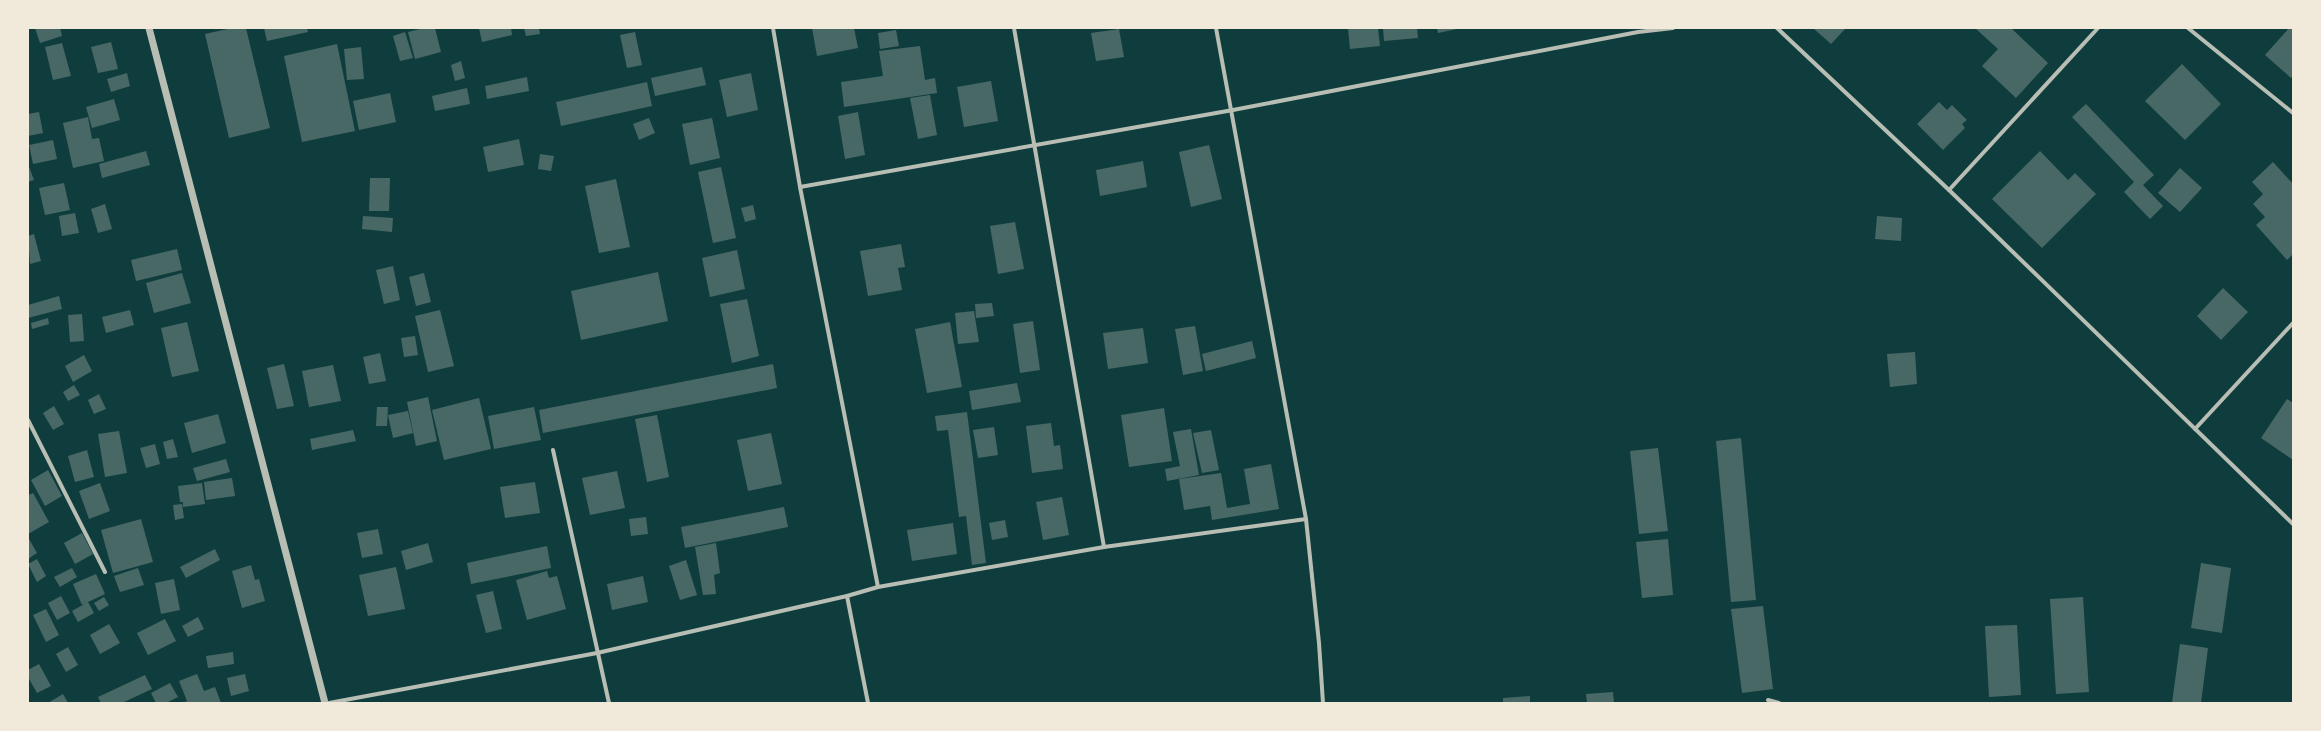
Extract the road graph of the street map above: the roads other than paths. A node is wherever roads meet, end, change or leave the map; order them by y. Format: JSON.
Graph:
{"nodes":[{"id":1,"x":149,"y":28,"type":"edge"},
{"id":2,"x":773,"y":28,"type":"edge"},
{"id":3,"x":1014,"y":28,"type":"edge"},
{"id":4,"x":1216,"y":28,"type":"edge"},
{"id":5,"x":1673,"y":28,"type":"edge"},
{"id":6,"x":1777,"y":28,"type":"edge"},
{"id":7,"x":2098,"y":28,"type":"edge"},
{"id":8,"x":2188,"y":28,"type":"edge"},
{"id":9,"x":1233,"y":110,"type":"junction"},
{"id":10,"x":2293,"y":113,"type":"edge"},
{"id":11,"x":1034,"y":145,"type":"junction"},
{"id":12,"x":800,"y":187,"type":"junction"},
{"id":13,"x":1948,"y":190,"type":"junction"},
{"id":14,"x":2293,"y":323,"type":"edge"},
{"id":15,"x":28,"y":420,"type":"edge"},
{"id":16,"x":2195,"y":429,"type":"junction"},
{"id":17,"x":553,"y":450,"type":"dead end"},
{"id":18,"x":1306,"y":519,"type":"junction"},
{"id":19,"x":2293,"y":524,"type":"edge"},
{"id":20,"x":1104,"y":547,"type":"junction"},
{"id":21,"x":105,"y":572,"type":"dead end"},
{"id":22,"x":878,"y":587,"type":"junction"},
{"id":23,"x":848,"y":596,"type":"junction"},
{"id":24,"x":597,"y":652,"type":"junction"},
{"id":25,"x":1768,"y":700,"type":"dead end"},
{"id":26,"x":325,"y":703,"type":"edge"},
{"id":27,"x":329,"y":703,"type":"edge"},
{"id":28,"x":609,"y":703,"type":"edge"},
{"id":29,"x":868,"y":703,"type":"edge"},
{"id":30,"x":1323,"y":703,"type":"edge"},
{"id":31,"x":1780,"y":703,"type":"edge"}],
"edges":[{"from":1,"to":26,"type":"street"},
{"from":2,"to":12,"type":"street"},
{"from":3,"to":11,"type":"street"},
{"from":4,"to":9,"type":"street"},
{"from":5,"to":9,"type":"street"},
{"from":6,"to":13,"type":"street"},
{"from":7,"to":13,"type":"street"},
{"from":8,"to":10,"type":"street"},
{"from":9,"to":11,"type":"street"},
{"from":9,"to":18,"type":"street"},
{"from":11,"to":12,"type":"street"},
{"from":11,"to":20,"type":"street"},
{"from":12,"to":22,"type":"street"},
{"from":13,"to":16,"type":"street"},
{"from":14,"to":16,"type":"street"},
{"from":15,"to":21,"type":"street"},
{"from":16,"to":19,"type":"street"},
{"from":17,"to":24,"type":"street"},
{"from":18,"to":20,"type":"street"},
{"from":18,"to":30,"type":"street"},
{"from":20,"to":22,"type":"street"},
{"from":22,"to":23,"type":"street"},
{"from":23,"to":24,"type":"street"},
{"from":23,"to":29,"type":"street"},
{"from":24,"to":27,"type":"street"},
{"from":24,"to":28,"type":"street"},
{"from":25,"to":31,"type":"street"}]}
